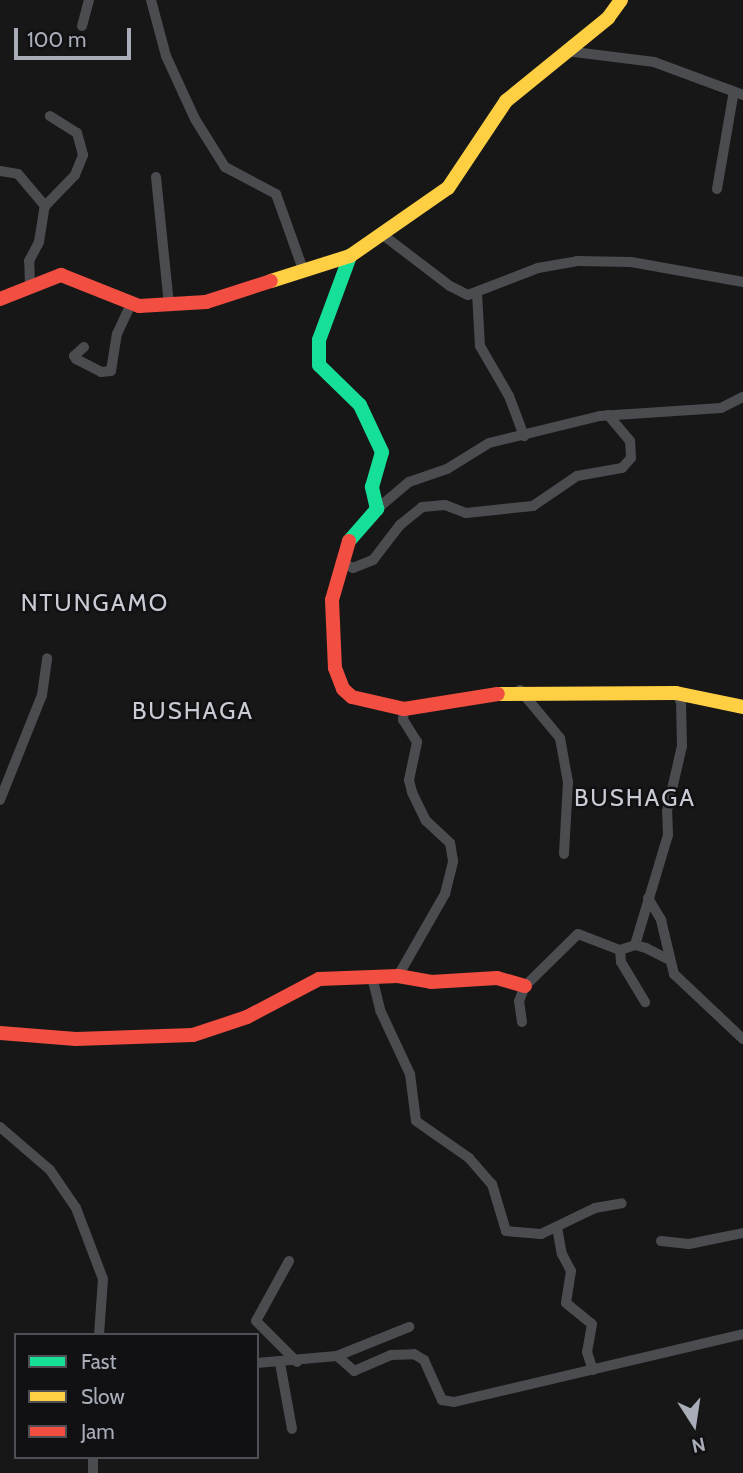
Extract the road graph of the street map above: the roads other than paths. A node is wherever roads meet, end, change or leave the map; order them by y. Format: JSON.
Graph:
{"nodes":[{"id":1,"x":89,"y":0,"type":"edge"},
{"id":2,"x":151,"y":0,"type":"edge"},
{"id":3,"x":621,"y":0,"type":"edge"},
{"id":4,"x":82,"y":26,"type":"dead end"},
{"id":5,"x":566,"y":51,"type":"junction"},
{"id":6,"x":739,"y":93,"type":"edge"},
{"id":7,"x":50,"y":116,"type":"dead end"},
{"id":8,"x":0,"y":171,"type":"edge"},
{"id":9,"x":156,"y":177,"type":"dead end"},
{"id":10,"x":717,"y":189,"type":"dead end"},
{"id":11,"x":45,"y":206,"type":"junction"},
{"id":12,"x":383,"y":235,"type":"junction"},
{"id":13,"x":350,"y":256,"type":"junction"},
{"id":14,"x":304,"y":272,"type":"junction"},
{"id":15,"x":30,"y":284,"type":"junction"},
{"id":16,"x":743,"y":284,"type":"edge"},
{"id":17,"x":477,"y":293,"type":"junction"},
{"id":18,"x":0,"y":299,"type":"edge"},
{"id":19,"x":131,"y":303,"type":"junction"},
{"id":20,"x":169,"y":306,"type":"junction"},
{"id":21,"x":84,"y":347,"type":"dead end"},
{"id":22,"x":743,"y":397,"type":"edge"},
{"id":23,"x":608,"y":415,"type":"junction"},
{"id":24,"x":524,"y":436,"type":"junction"},
{"id":25,"x":377,"y":509,"type":"junction"},
{"id":26,"x":345,"y":564,"type":"junction"},
{"id":27,"x":47,"y":658,"type":"dead end"},
{"id":28,"x":520,"y":690,"type":"junction"},
{"id":29,"x":676,"y":693,"type":"junction"},
{"id":30,"x":743,"y":707,"type":"edge"},
{"id":31,"x":404,"y":709,"type":"junction"},
{"id":32,"x":0,"y":800,"type":"edge"},
{"id":33,"x":564,"y":854,"type":"dead end"},
{"id":34,"x":648,"y":898,"type":"junction"},
{"id":35,"x":635,"y":945,"type":"junction"},
{"id":36,"x":620,"y":950,"type":"junction"},
{"id":37,"x":668,"y":959,"type":"junction"},
{"id":38,"x":398,"y":976,"type":"junction"},
{"id":39,"x":373,"y":981,"type":"junction"},
{"id":40,"x":524,"y":986,"type":"junction"},
{"id":41,"x":645,"y":1002,"type":"dead end"},
{"id":42,"x":522,"y":1022,"type":"dead end"},
{"id":43,"x":0,"y":1033,"type":"edge"},
{"id":44,"x":743,"y":1039,"type":"edge"},
{"id":45,"x":0,"y":1127,"type":"edge"},
{"id":46,"x":622,"y":1203,"type":"dead end"},
{"id":47,"x":557,"y":1227,"type":"junction"},
{"id":48,"x":743,"y":1233,"type":"edge"},
{"id":49,"x":661,"y":1241,"type":"dead end"},
{"id":50,"x":289,"y":1261,"type":"dead end"},
{"id":51,"x":409,"y":1327,"type":"dead end"},
{"id":52,"x":99,"y":1333,"type":"edge"},
{"id":53,"x":743,"y":1334,"type":"edge"},
{"id":54,"x":337,"y":1356,"type":"junction"},
{"id":55,"x":298,"y":1362,"type":"junction"},
{"id":56,"x":259,"y":1363,"type":"edge"},
{"id":57,"x":280,"y":1363,"type":"junction"},
{"id":58,"x":593,"y":1370,"type":"junction"},
{"id":59,"x":292,"y":1429,"type":"dead end"}],
"edges":[{"from":1,"to":4,"type":"street"},
{"from":2,"to":14,"type":"street"},
{"from":3,"to":5,"type":"street"},
{"from":5,"to":6,"type":"street"},
{"from":5,"to":12,"type":"street"},
{"from":6,"to":10,"type":"street"},
{"from":7,"to":11,"type":"street"},
{"from":8,"to":11,"type":"street"},
{"from":9,"to":20,"type":"street"},
{"from":11,"to":15,"type":"street"},
{"from":12,"to":13,"type":"street"},
{"from":12,"to":17,"type":"street"},
{"from":13,"to":14,"type":"street"},
{"from":13,"to":25,"type":"street"},
{"from":14,"to":20,"type":"street"},
{"from":15,"to":18,"type":"street"},
{"from":15,"to":19,"type":"street"},
{"from":16,"to":17,"type":"street"},
{"from":17,"to":24,"type":"street"},
{"from":19,"to":20,"type":"street"},
{"from":19,"to":21,"type":"street"},
{"from":22,"to":23,"type":"street"},
{"from":23,"to":24,"type":"street"},
{"from":23,"to":26,"type":"street"},
{"from":24,"to":25,"type":"street"},
{"from":25,"to":26,"type":"street"},
{"from":26,"to":31,"type":"street"},
{"from":27,"to":32,"type":"street"},
{"from":28,"to":29,"type":"street"},
{"from":28,"to":31,"type":"street"},
{"from":28,"to":33,"type":"street"},
{"from":29,"to":30,"type":"street"},
{"from":29,"to":34,"type":"street"},
{"from":31,"to":38,"type":"street"},
{"from":34,"to":35,"type":"street"},
{"from":34,"to":37,"type":"street"},
{"from":35,"to":36,"type":"street"},
{"from":35,"to":37,"type":"street"},
{"from":36,"to":40,"type":"street"},
{"from":36,"to":41,"type":"street"},
{"from":37,"to":44,"type":"street"},
{"from":38,"to":39,"type":"street"},
{"from":38,"to":40,"type":"street"},
{"from":39,"to":43,"type":"street"},
{"from":39,"to":47,"type":"street"},
{"from":40,"to":42,"type":"street"},
{"from":45,"to":52,"type":"street"},
{"from":46,"to":47,"type":"street"},
{"from":47,"to":58,"type":"street"},
{"from":48,"to":49,"type":"street"},
{"from":50,"to":55,"type":"street"},
{"from":51,"to":54,"type":"street"},
{"from":53,"to":58,"type":"street"},
{"from":54,"to":55,"type":"street"},
{"from":54,"to":58,"type":"street"},
{"from":55,"to":57,"type":"street"},
{"from":56,"to":57,"type":"street"},
{"from":57,"to":59,"type":"street"}]}
